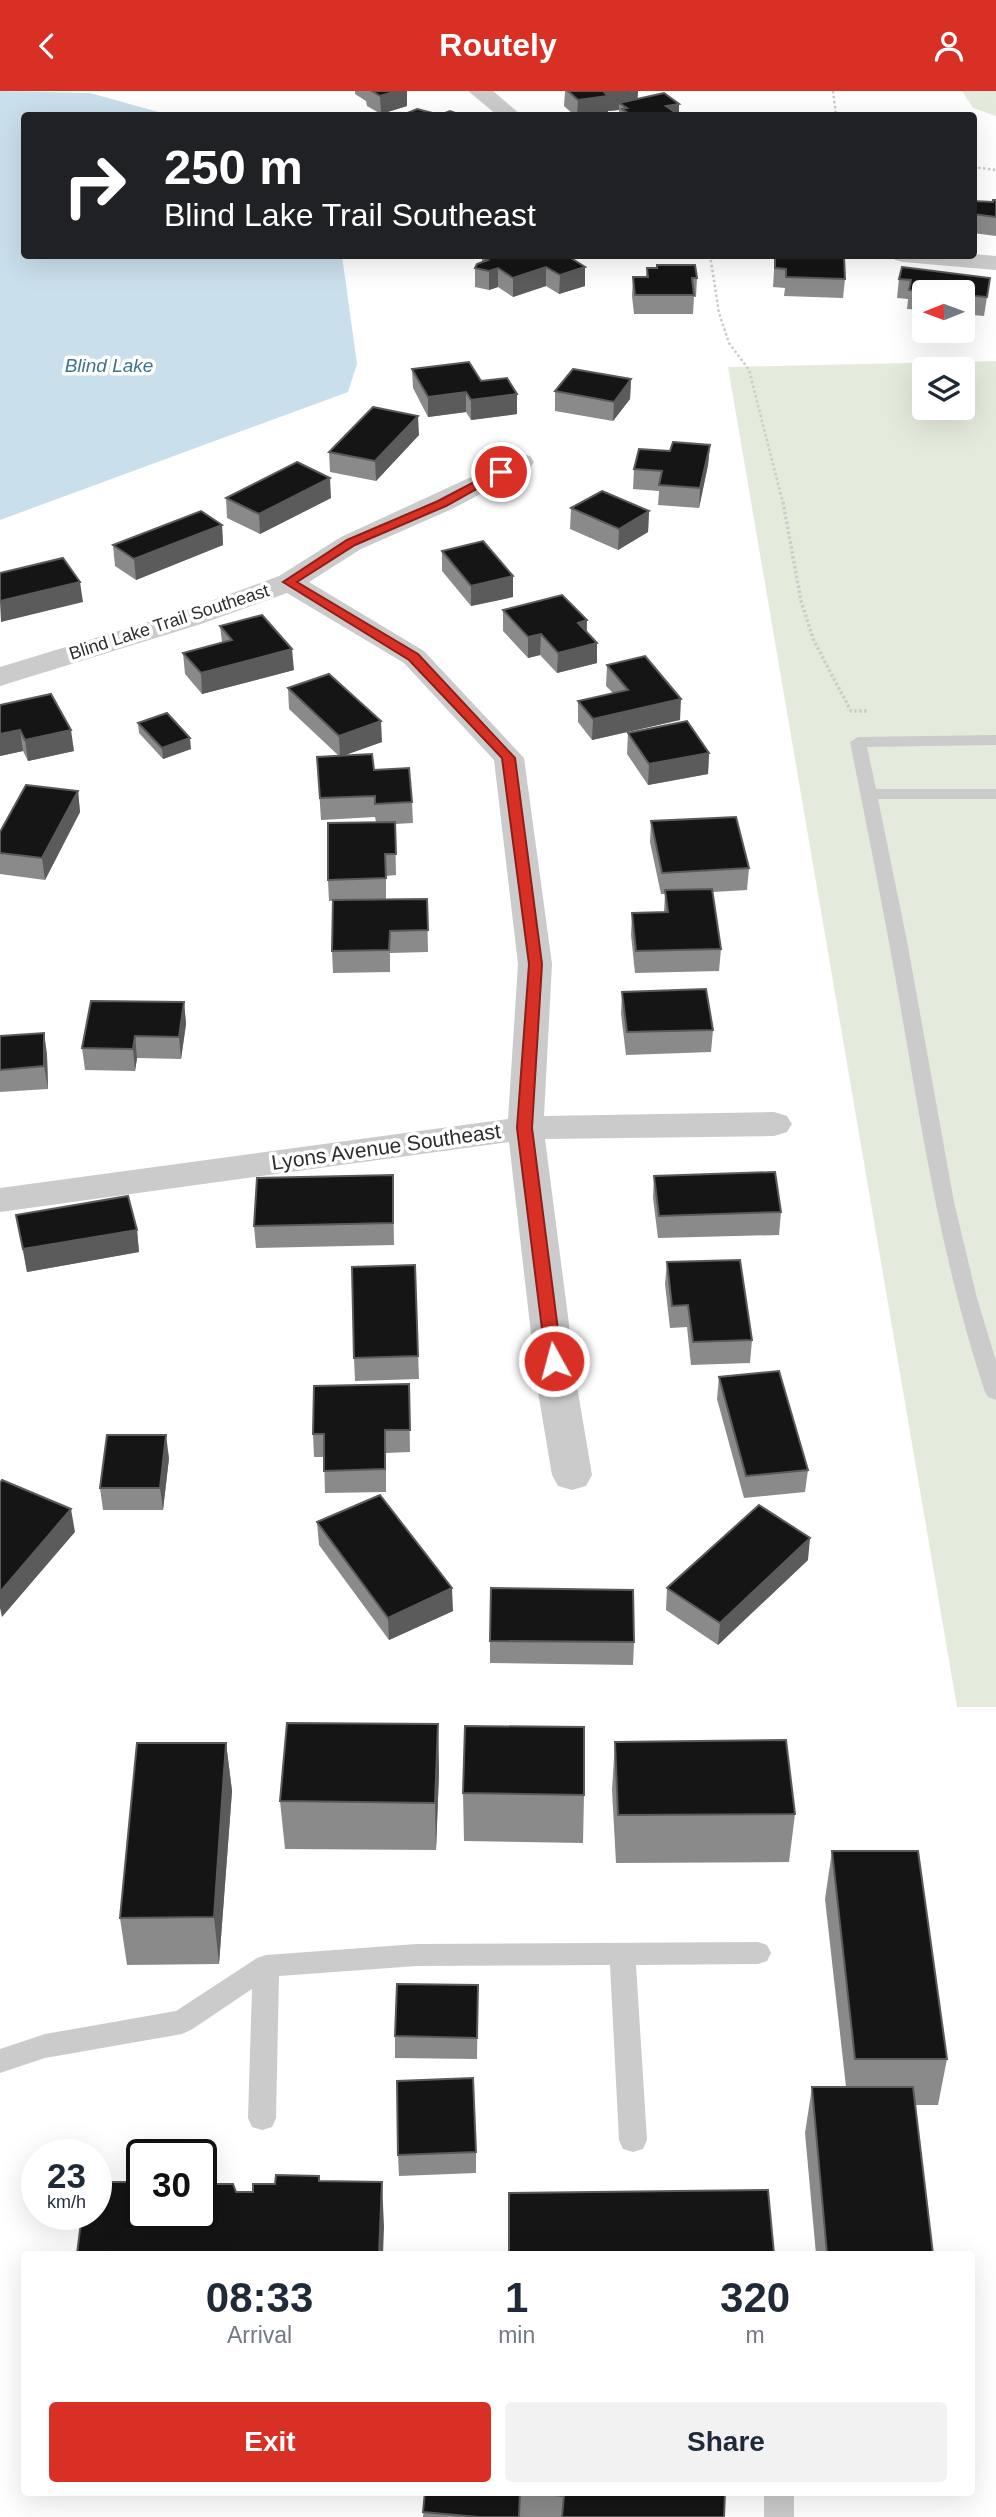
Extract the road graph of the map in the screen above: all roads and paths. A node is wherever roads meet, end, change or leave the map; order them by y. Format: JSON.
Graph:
{"nodes":[{"id":1,"x":480,"y":91,"type":"edge"},
{"id":2,"x":833,"y":91,"type":"edge"},
{"id":3,"x":506,"y":112,"type":"edge"},
{"id":4,"x":836,"y":112,"type":"edge"},
{"id":5,"x":977,"y":168,"type":"edge"},
{"id":6,"x":996,"y":170,"type":"edge"},
{"id":7,"x":711,"y":259,"type":"edge"},
{"id":8,"x":950,"y":259,"type":"edge"},
{"id":9,"x":996,"y":263,"type":"edge"},
{"id":10,"x":521,"y":462,"type":"dead end"},
{"id":11,"x":289,"y":582,"type":"junction"},
{"id":12,"x":0,"y":677,"type":"edge"},
{"id":13,"x":877,"y":711,"type":"dead end"},
{"id":14,"x":996,"y":740,"type":"edge"},
{"id":15,"x":869,"y":794,"type":"junction"},
{"id":16,"x":996,"y":794,"type":"edge"},
{"id":17,"x":774,"y":1124,"type":"dead end"},
{"id":18,"x":525,"y":1128,"type":"junction"},
{"id":19,"x":0,"y":1200,"type":"edge"},
{"id":20,"x":996,"y":1392,"type":"edge"},
{"id":21,"x":572,"y":1475,"type":"dead end"},
{"id":22,"x":758,"y":1953,"type":"dead end"},
{"id":23,"x":622,"y":1954,"type":"junction"},
{"id":24,"x":266,"y":1966,"type":"junction"},
{"id":25,"x":0,"y":2061,"type":"edge"},
{"id":26,"x":262,"y":2118,"type":"dead end"},
{"id":27,"x":633,"y":2140,"type":"dead end"},
{"id":28,"x":779,"y":2496,"type":"edge"},
{"id":29,"x":779,"y":2517,"type":"edge"}],
"edges":[{"from":1,"to":3,"type":"street"},
{"from":2,"to":4,"type":"path"},
{"from":5,"to":6,"type":"path"},
{"from":7,"to":13,"type":"path"},
{"from":8,"to":9,"type":"street"},
{"from":10,"to":11,"type":"street","name":"Blind Lake Trail Southeast"},
{"from":11,"to":12,"type":"street","name":"Blind Lake Trail Southeast"},
{"from":11,"to":18,"type":"street"},
{"from":14,"to":15,"type":"lane"},
{"from":15,"to":16,"type":"lane"},
{"from":15,"to":20,"type":"lane"},
{"from":17,"to":18,"type":"street","name":"Lyons Avenue Southeast"},
{"from":18,"to":19,"type":"street","name":"Lyons Avenue Southeast"},
{"from":18,"to":21,"type":"street"},
{"from":22,"to":23,"type":"lane"},
{"from":23,"to":24,"type":"lane"},
{"from":23,"to":27,"type":"lane"},
{"from":24,"to":25,"type":"lane"},
{"from":24,"to":26,"type":"lane"},
{"from":28,"to":29,"type":"lane"}]}
